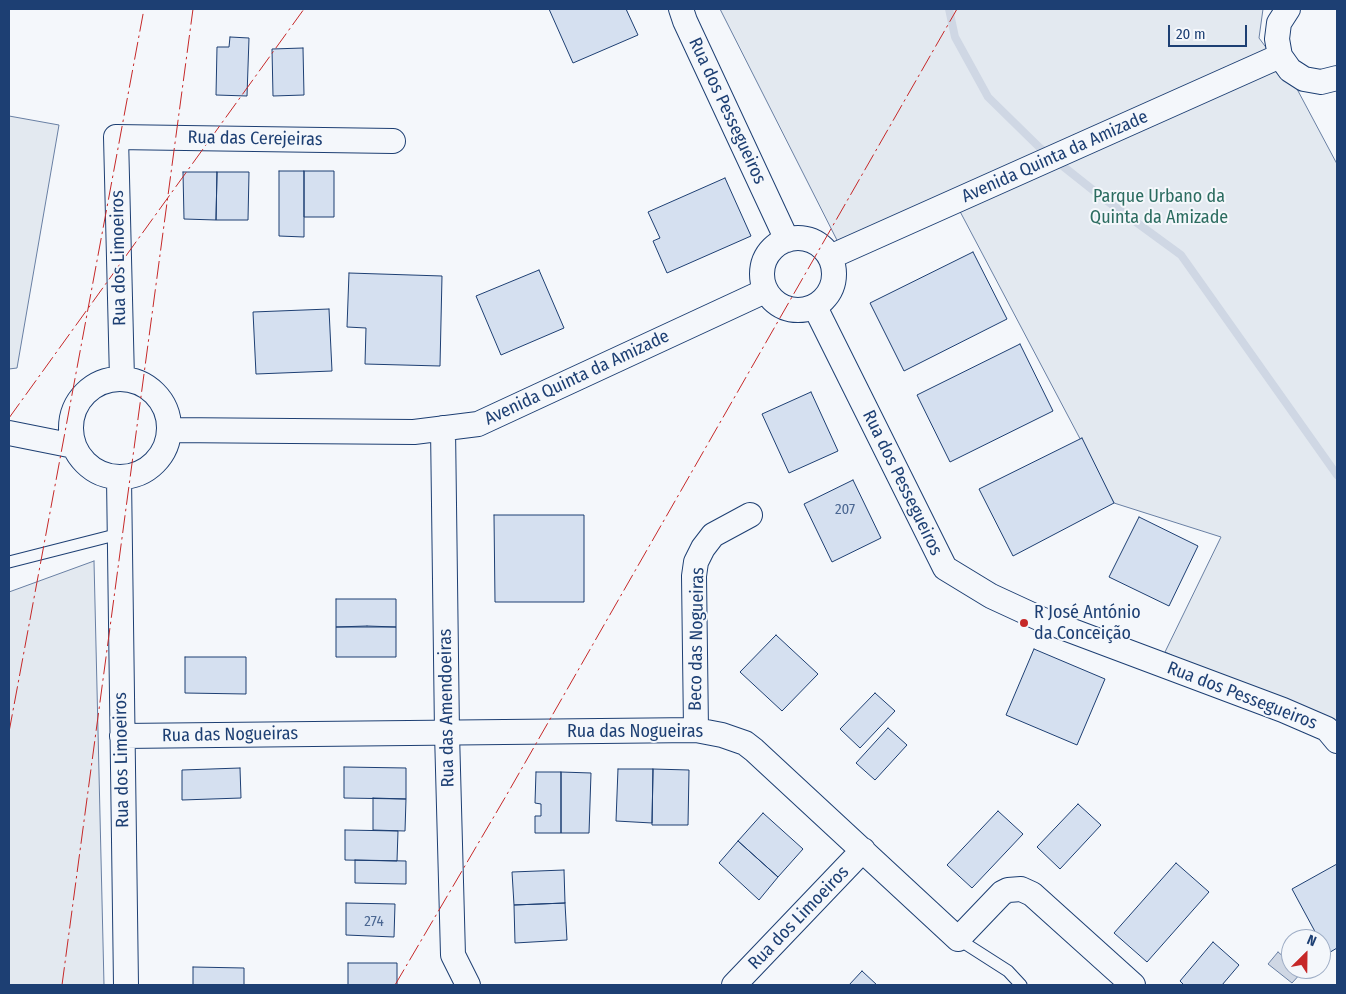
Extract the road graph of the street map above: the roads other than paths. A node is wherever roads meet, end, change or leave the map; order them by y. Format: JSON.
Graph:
{"nodes":[{"id":1,"x":681,"y":9,"type":"edge"},
{"id":2,"x":1288,"y":9,"type":"edge"},
{"id":3,"x":1280,"y":56,"type":"junction"},
{"id":4,"x":1337,"y":78,"type":"edge"},
{"id":5,"x":116,"y":137,"type":"joint"},
{"id":6,"x":393,"y":141,"type":"dead end"},
{"id":7,"x":787,"y":240,"type":"junction"},
{"id":8,"x":830,"y":257,"type":"junction"},
{"id":9,"x":765,"y":291,"type":"junction"},
{"id":10,"x":814,"y":307,"type":"junction"},
{"id":11,"x":122,"y":379,"type":"junction"},
{"id":12,"x":443,"y":428,"type":"junction"},
{"id":13,"x":170,"y":430,"type":"junction"},
{"id":14,"x":9,"y":433,"type":"edge"},
{"id":15,"x":74,"y":446,"type":"junction"},
{"id":16,"x":119,"y":478,"type":"junction"},
{"id":17,"x":750,"y":515,"type":"dead end"},
{"id":18,"x":119,"y":534,"type":"junction"},
{"id":19,"x":9,"y":562,"type":"edge"},
{"id":20,"x":696,"y":730,"type":"junction"},
{"id":21,"x":447,"y":733,"type":"junction"},
{"id":22,"x":122,"y":736,"type":"junction"},
{"id":23,"x":1337,"y":741,"type":"edge"},
{"id":24,"x":863,"y":850,"type":"junction"},
{"id":25,"x":958,"y":939,"type":"junction"},
{"id":26,"x":126,"y":985,"type":"edge"},
{"id":27,"x":468,"y":985,"type":"edge"},
{"id":28,"x":734,"y":985,"type":"edge"},
{"id":29,"x":1022,"y":985,"type":"edge"},
{"id":30,"x":1133,"y":985,"type":"edge"}],
"edges":[{"from":1,"to":7,"type":"street","name":"Rua dos Pessegueiros"},
{"from":2,"to":3,"type":"street"},
{"from":3,"to":4,"type":"street"},
{"from":3,"to":8,"type":"street","name":"Avenida Quinta da Amizade"},
{"from":5,"to":6,"type":"street","name":"Rua das Cerejeiras"},
{"from":5,"to":11,"type":"street","name":"Rua dos Limoeiros"},
{"from":7,"to":8,"type":"street"},
{"from":7,"to":9,"type":"street"},
{"from":8,"to":10,"type":"street"},
{"from":9,"to":10,"type":"street"},
{"from":9,"to":12,"type":"street","name":"Avenida Quinta da Amizade"},
{"from":10,"to":23,"type":"street","name":"Rua dos Pessegueiros"},
{"from":11,"to":13,"type":"street"},
{"from":11,"to":15,"type":"street"},
{"from":12,"to":13,"type":"street","name":"Avenida Quinta da Amizade"},
{"from":12,"to":21,"type":"street","name":"Rua das Amendoeiras"},
{"from":13,"to":16,"type":"street"},
{"from":14,"to":15,"type":"street"},
{"from":15,"to":16,"type":"street"},
{"from":16,"to":18,"type":"street","name":"Rua dos Limoeiros"},
{"from":17,"to":20,"type":"street","name":"Beco das Nogueiras"},
{"from":18,"to":19,"type":"lane"},
{"from":18,"to":22,"type":"street","name":"Rua dos Limoeiros"},
{"from":20,"to":21,"type":"street","name":"Rua das Nogueiras"},
{"from":20,"to":24,"type":"street","name":"Rua das Nogueiras"},
{"from":21,"to":22,"type":"street","name":"Rua das Nogueiras"},
{"from":21,"to":27,"type":"street","name":"Rua das Amendoeiras"},
{"from":22,"to":26,"type":"street","name":"Rua dos Limoeiros"},
{"from":24,"to":25,"type":"street","name":"Rua das Nogueiras"},
{"from":24,"to":28,"type":"street","name":"Rua dos Limoeiros"},
{"from":25,"to":29,"type":"lane"},
{"from":25,"to":30,"type":"street"}]}
